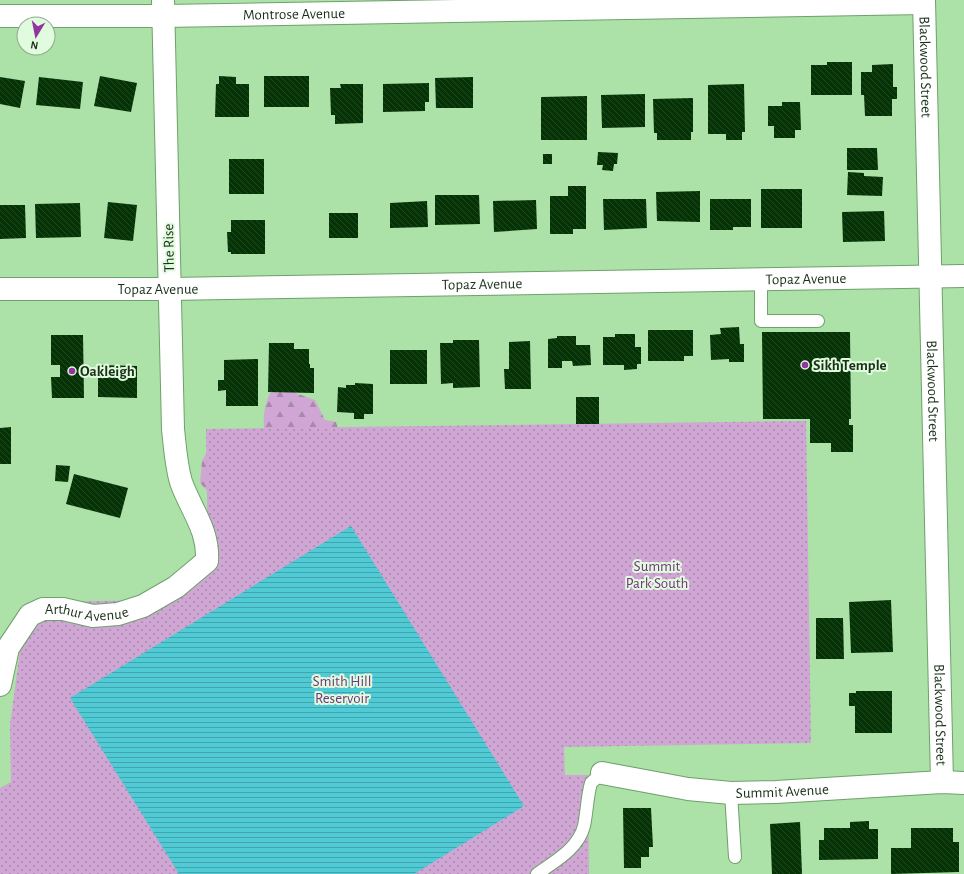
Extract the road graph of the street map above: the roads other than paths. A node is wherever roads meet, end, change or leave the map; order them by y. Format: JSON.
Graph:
{"nodes":[{"id":1,"x":924,"y":1,"type":"edge"},
{"id":2,"x":163,"y":8,"type":"edge"},
{"id":3,"x":0,"y":16,"type":"edge"},
{"id":4,"x":931,"y":276,"type":"junction"},
{"id":5,"x":964,"y":276,"type":"edge"},
{"id":6,"x":761,"y":279,"type":"junction"},
{"id":7,"x":0,"y":289,"type":"edge"},
{"id":8,"x":170,"y":289,"type":"junction"},
{"id":9,"x":818,"y":321,"type":"dead end"},
{"id":10,"x":207,"y":561,"type":"joint"},
{"id":11,"x":4,"y":645,"type":"edge"},
{"id":12,"x":0,"y":685,"type":"edge"},
{"id":13,"x":602,"y":773,"type":"joint"},
{"id":14,"x":942,"y":782,"type":"junction"},
{"id":15,"x":964,"y":783,"type":"edge"},
{"id":16,"x":731,"y":793,"type":"junction"},
{"id":17,"x":735,"y":857,"type":"dead end"},
{"id":18,"x":537,"y":874,"type":"edge"}],
"edges":[{"from":1,"to":2,"type":"street","name":"Montrose Avenue"},
{"from":1,"to":4,"type":"street","name":"Blackwood Street"},
{"from":2,"to":3,"type":"street","name":"Montrose Avenue"},
{"from":2,"to":8,"type":"street","name":"The Rise"},
{"from":4,"to":5,"type":"street","name":"Topaz Avenue"},
{"from":4,"to":6,"type":"street","name":"Topaz Avenue"},
{"from":4,"to":14,"type":"street","name":"Blackwood Street"},
{"from":6,"to":8,"type":"street","name":"Topaz Avenue"},
{"from":6,"to":9,"type":"lane"},
{"from":7,"to":8,"type":"street","name":"Topaz Avenue"},
{"from":8,"to":10,"type":"street","name":"The Rise"},
{"from":10,"to":11,"type":"street","name":"Arthur Avenue"},
{"from":11,"to":12,"type":"street","name":"Arthur Avenue"},
{"from":13,"to":16,"type":"street","name":"Summit Avenue"},
{"from":13,"to":18,"type":"lane"},
{"from":14,"to":15,"type":"street","name":"Summit Avenue"},
{"from":14,"to":16,"type":"street","name":"Summit Avenue"},
{"from":16,"to":17,"type":"lane"}]}
